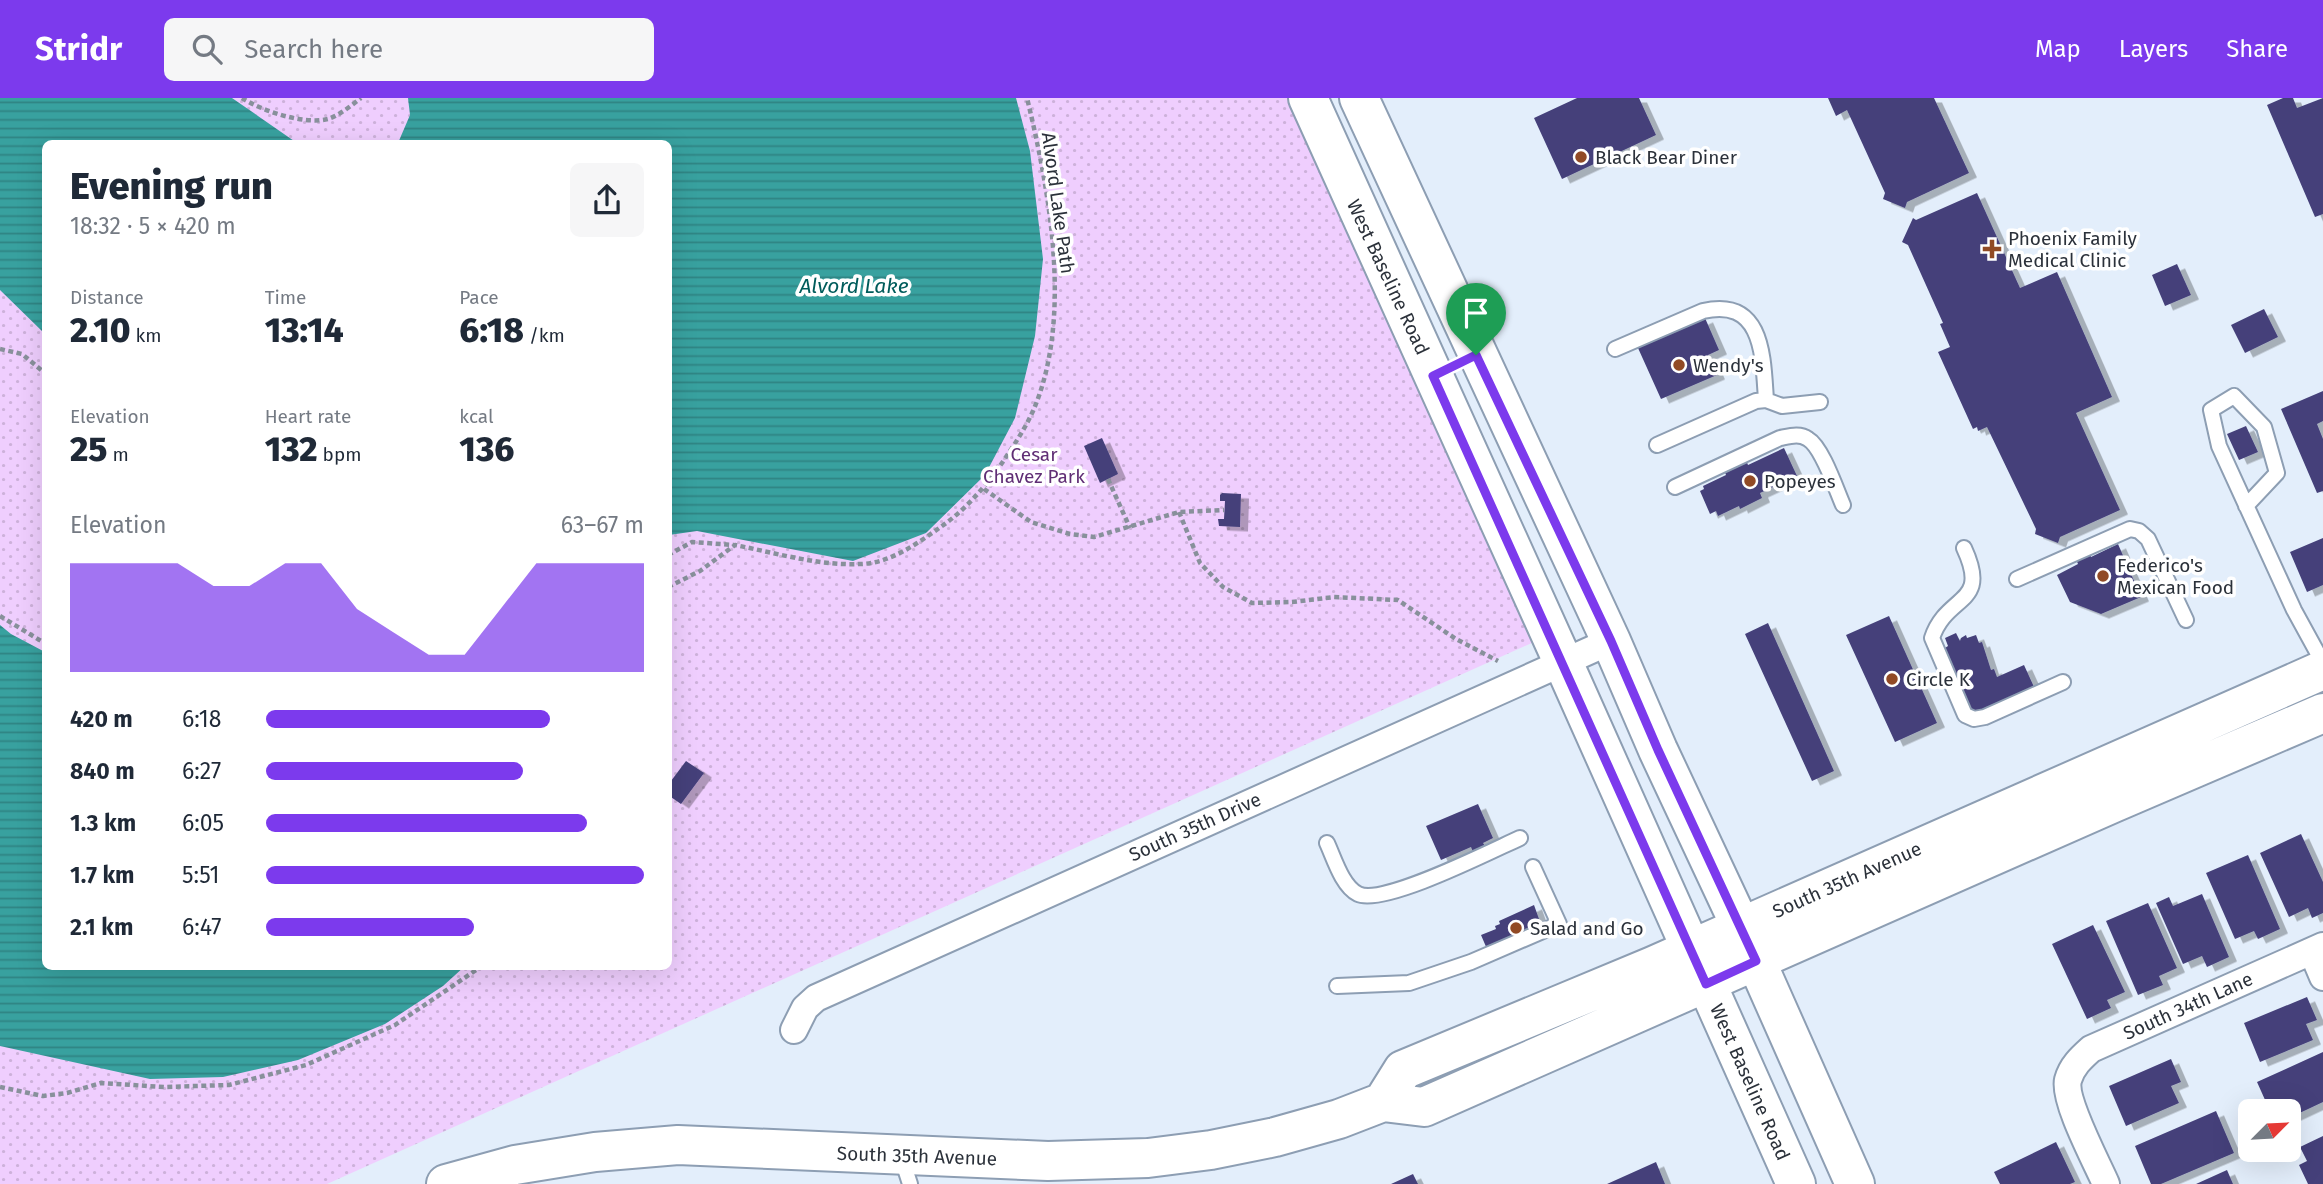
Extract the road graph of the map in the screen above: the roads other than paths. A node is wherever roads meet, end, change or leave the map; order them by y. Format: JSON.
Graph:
{"nodes":[{"id":1,"x":1308,"y":98,"type":"edge"},
{"id":2,"x":1359,"y":98,"type":"edge"},
{"id":3,"x":1615,"y":349,"type":"dead end"},
{"id":4,"x":1476,"y":355,"type":"junction"},
{"id":5,"x":1433,"y":376,"type":"junction"},
{"id":6,"x":1766,"y":400,"type":"junction"},
{"id":7,"x":1820,"y":402,"type":"dead end"},
{"id":8,"x":1657,"y":445,"type":"dead end"},
{"id":9,"x":1675,"y":487,"type":"dead end"},
{"id":10,"x":1843,"y":505,"type":"dead end"},
{"id":11,"x":2246,"y":506,"type":"junction"},
{"id":12,"x":1964,"y":548,"type":"dead end"},
{"id":13,"x":2017,"y":579,"type":"dead end"},
{"id":14,"x":2186,"y":620,"type":"dead end"},
{"id":15,"x":1611,"y":641,"type":"junction"},
{"id":16,"x":1563,"y":663,"type":"junction"},
{"id":17,"x":2323,"y":663,"type":"edge"},
{"id":18,"x":2323,"y":670,"type":"edge"},
{"id":19,"x":2063,"y":682,"type":"dead end"},
{"id":20,"x":2270,"y":693,"type":"junction"},
{"id":21,"x":2323,"y":713,"type":"edge"},
{"id":22,"x":2284,"y":730,"type":"junction"},
{"id":23,"x":1520,"y":838,"type":"dead end"},
{"id":24,"x":1327,"y":843,"type":"dead end"},
{"id":25,"x":1533,"y":867,"type":"dead end"},
{"id":26,"x":1741,"y":927,"type":"junction"},
{"id":27,"x":1691,"y":949,"type":"junction"},
{"id":28,"x":2317,"y":949,"type":"edge"},
{"id":29,"x":1756,"y":961,"type":"junction"},
{"id":30,"x":2323,"y":977,"type":"edge"},
{"id":31,"x":1706,"y":984,"type":"junction"},
{"id":32,"x":1337,"y":986,"type":"dead end"},
{"id":33,"x":794,"y":1030,"type":"dead end"},
{"id":34,"x":1383,"y":1102,"type":"junction"},
{"id":35,"x":905,"y":1170,"type":"edge"},
{"id":36,"x":446,"y":1184,"type":"edge"},
{"id":37,"x":1796,"y":1184,"type":"edge"},
{"id":38,"x":1855,"y":1184,"type":"edge"},
{"id":39,"x":2106,"y":1184,"type":"edge"}],
"edges":[{"from":1,"to":5,"type":"main road","name":"West Baseline Road"},
{"from":2,"to":4,"type":"main road"},
{"from":3,"to":6,"type":"lane"},
{"from":4,"to":5,"type":"main road"},
{"from":4,"to":15,"type":"main road"},
{"from":5,"to":16,"type":"main road","name":"West Baseline Road"},
{"from":6,"to":7,"type":"lane"},
{"from":6,"to":8,"type":"lane"},
{"from":9,"to":10,"type":"lane"},
{"from":11,"to":11,"type":"lane"},
{"from":11,"to":17,"type":"lane"},
{"from":12,"to":19,"type":"lane"},
{"from":13,"to":14,"type":"lane"},
{"from":15,"to":16,"type":"street","name":"South 35th Drive"},
{"from":15,"to":26,"type":"main road"},
{"from":16,"to":27,"type":"main road","name":"West Baseline Road"},
{"from":16,"to":33,"type":"street","name":"South 35th Drive"},
{"from":18,"to":20,"type":"main road","name":"South 35th Avenue"},
{"from":20,"to":22,"type":"main road"},
{"from":20,"to":26,"type":"main road","name":"South 35th Avenue"},
{"from":21,"to":22,"type":"main road","name":"South 35th Avenue"},
{"from":22,"to":29,"type":"main road","name":"South 35th Avenue"},
{"from":23,"to":24,"type":"lane"},
{"from":25,"to":32,"type":"lane"},
{"from":26,"to":27,"type":"main road","name":"South 35th Avenue"},
{"from":26,"to":29,"type":"main road"},
{"from":27,"to":31,"type":"main road","name":"West Baseline Road"},
{"from":27,"to":34,"type":"main road","name":"South 35th Avenue"},
{"from":28,"to":30,"type":"street"},
{"from":28,"to":39,"type":"street","name":"South 34th Lane"},
{"from":29,"to":31,"type":"main road","name":"South 35th Avenue"},
{"from":29,"to":38,"type":"main road"},
{"from":31,"to":34,"type":"main road","name":"South 35th Avenue"},
{"from":31,"to":37,"type":"main road","name":"West Baseline Road"},
{"from":34,"to":35,"type":"main road","name":"South 35th Avenue"},
{"from":35,"to":36,"type":"main road","name":"South 35th Avenue"}]}
